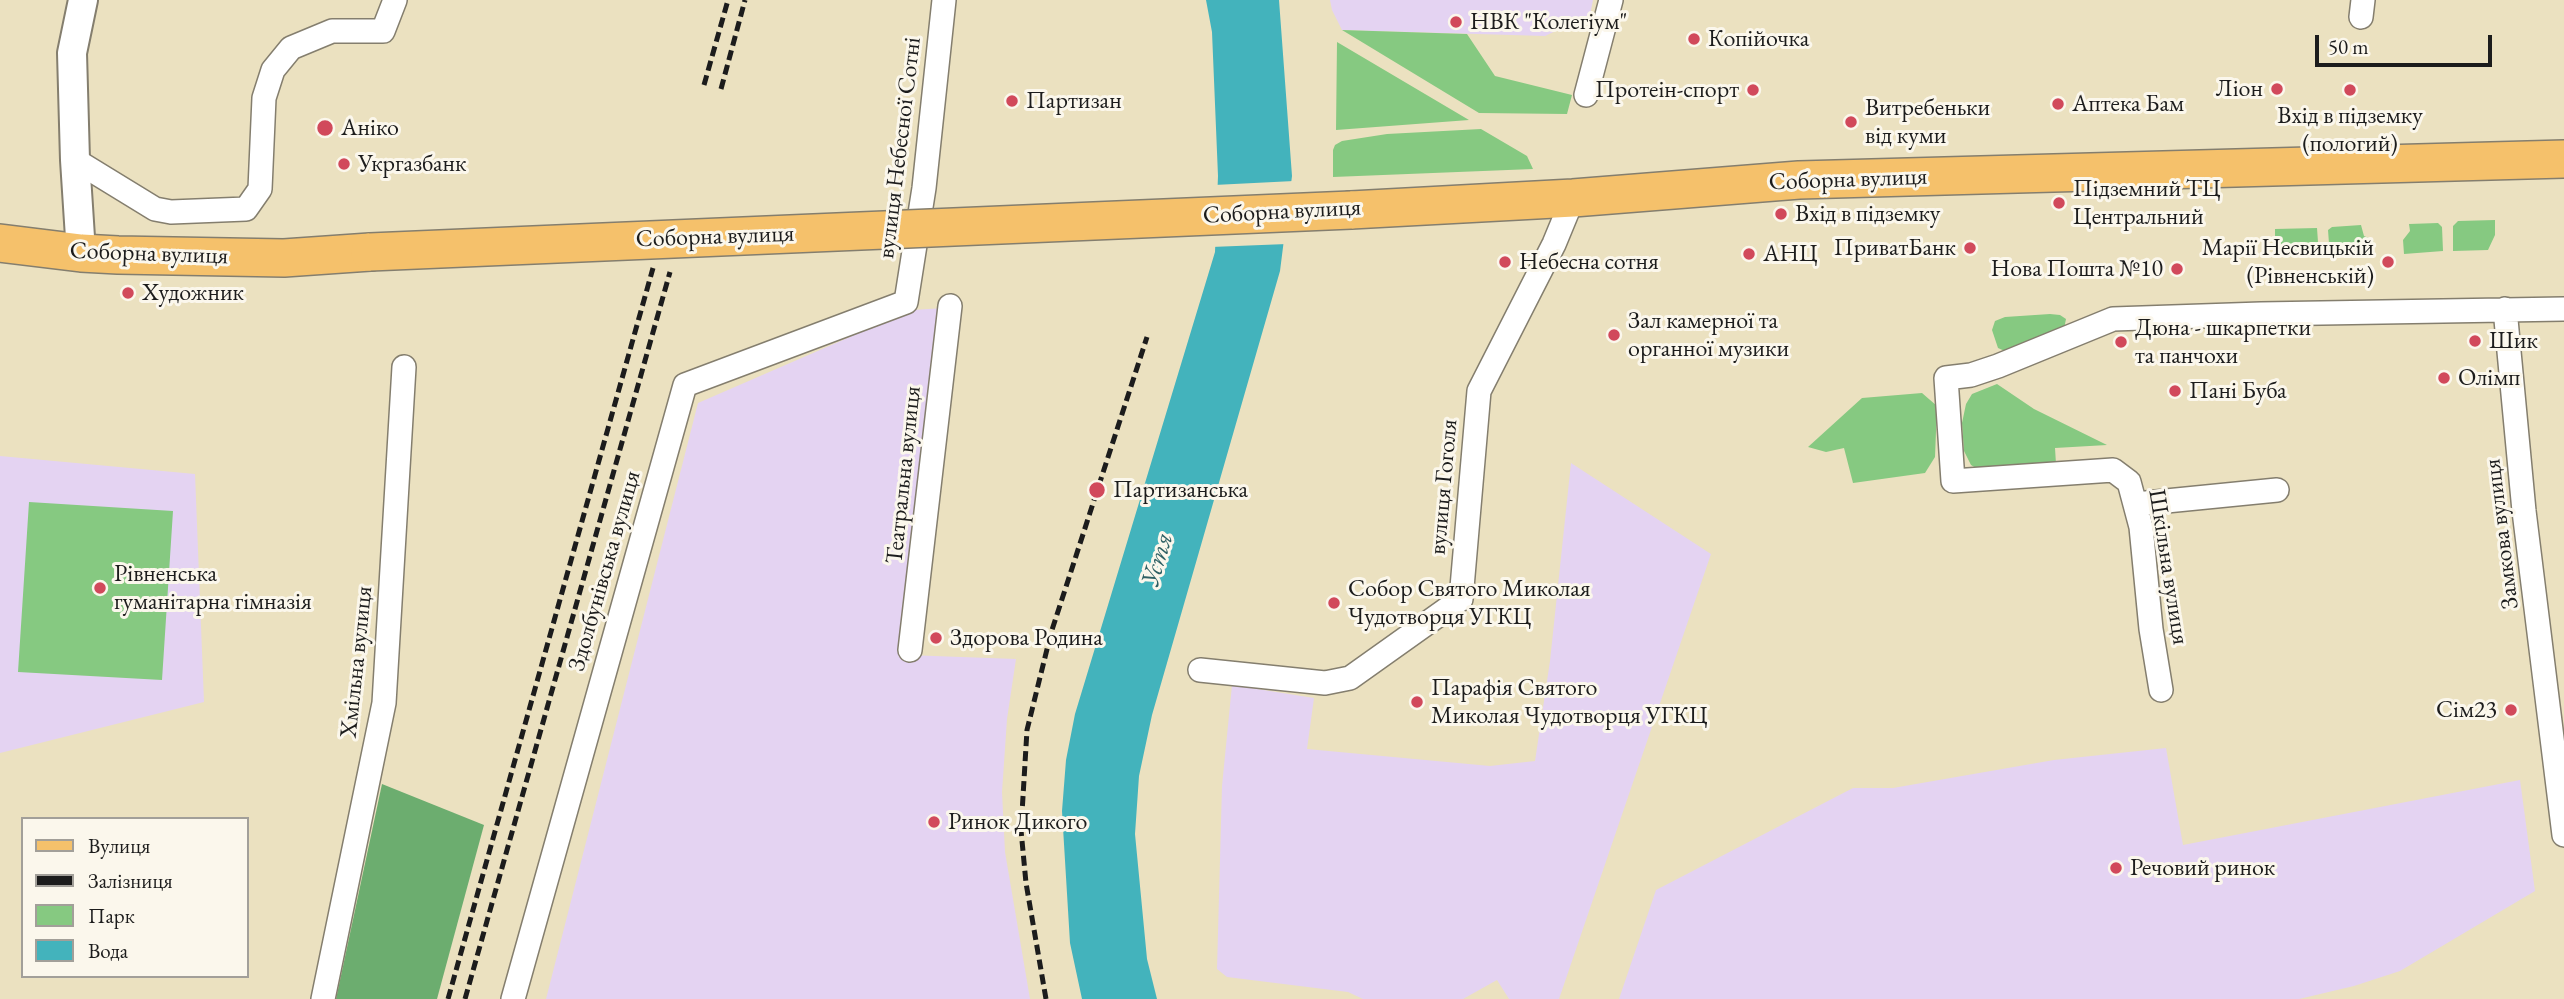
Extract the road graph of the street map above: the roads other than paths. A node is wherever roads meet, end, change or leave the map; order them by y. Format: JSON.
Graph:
{"nodes":[{"id":1,"x":83,"y":0,"type":"edge"},
{"id":2,"x":395,"y":0,"type":"edge"},
{"id":3,"x":944,"y":0,"type":"edge"},
{"id":4,"x":1611,"y":0,"type":"edge"},
{"id":5,"x":1586,"y":94,"type":"dead end"},
{"id":6,"x":2564,"y":159,"type":"edge"},
{"id":7,"x":75,"y":160,"type":"junction"},
{"id":8,"x":1573,"y":198,"type":"junction"},
{"id":9,"x":0,"y":243,"type":"edge"},
{"id":10,"x":81,"y":253,"type":"junction"},
{"id":11,"x":906,"y":302,"type":"joint"},
{"id":12,"x":950,"y":306,"type":"dead end"},
{"id":13,"x":2505,"y":309,"type":"junction"},
{"id":14,"x":2564,"y":309,"type":"edge"},
{"id":15,"x":404,"y":367,"type":"dead end"},
{"id":16,"x":2277,"y":489,"type":"dead end"},
{"id":17,"x":2136,"y":504,"type":"junction"},
{"id":18,"x":910,"y":650,"type":"dead end"},
{"id":19,"x":1200,"y":670,"type":"dead end"},
{"id":20,"x":2161,"y":690,"type":"dead end"},
{"id":21,"x":2564,"y":835,"type":"edge"},
{"id":22,"x":323,"y":999,"type":"edge"},
{"id":23,"x":513,"y":999,"type":"edge"}],
"edges":[{"from":1,"to":7,"type":"street"},
{"from":2,"to":7,"type":"street"},
{"from":3,"to":11,"type":"street","name":"вулиця Небесної Сотні"},
{"from":4,"to":5,"type":"street"},
{"from":6,"to":8,"type":"main road","name":"Соборна вулиця"},
{"from":7,"to":10,"type":"street"},
{"from":8,"to":10,"type":"main road","name":"Соборна вулиця","bridge":true},
{"from":8,"to":19,"type":"street","name":"вулиця Гоголя"},
{"from":9,"to":10,"type":"main road","name":"Соборна вулиця"},
{"from":11,"to":23,"type":"street","name":"Здолбунівська вулиця"},
{"from":12,"to":18,"type":"street","name":"Театральна вулиця"},
{"from":13,"to":14,"type":"street","name":"Шкільна вулиця"},
{"from":13,"to":17,"type":"street","name":"Шкільна вулиця"},
{"from":13,"to":21,"type":"street","name":"Замкова вулиця"},
{"from":15,"to":22,"type":"street","name":"Хмільна вулиця"},
{"from":16,"to":17,"type":"street"},
{"from":17,"to":20,"type":"street","name":"Шкільна вулиця"}]}
